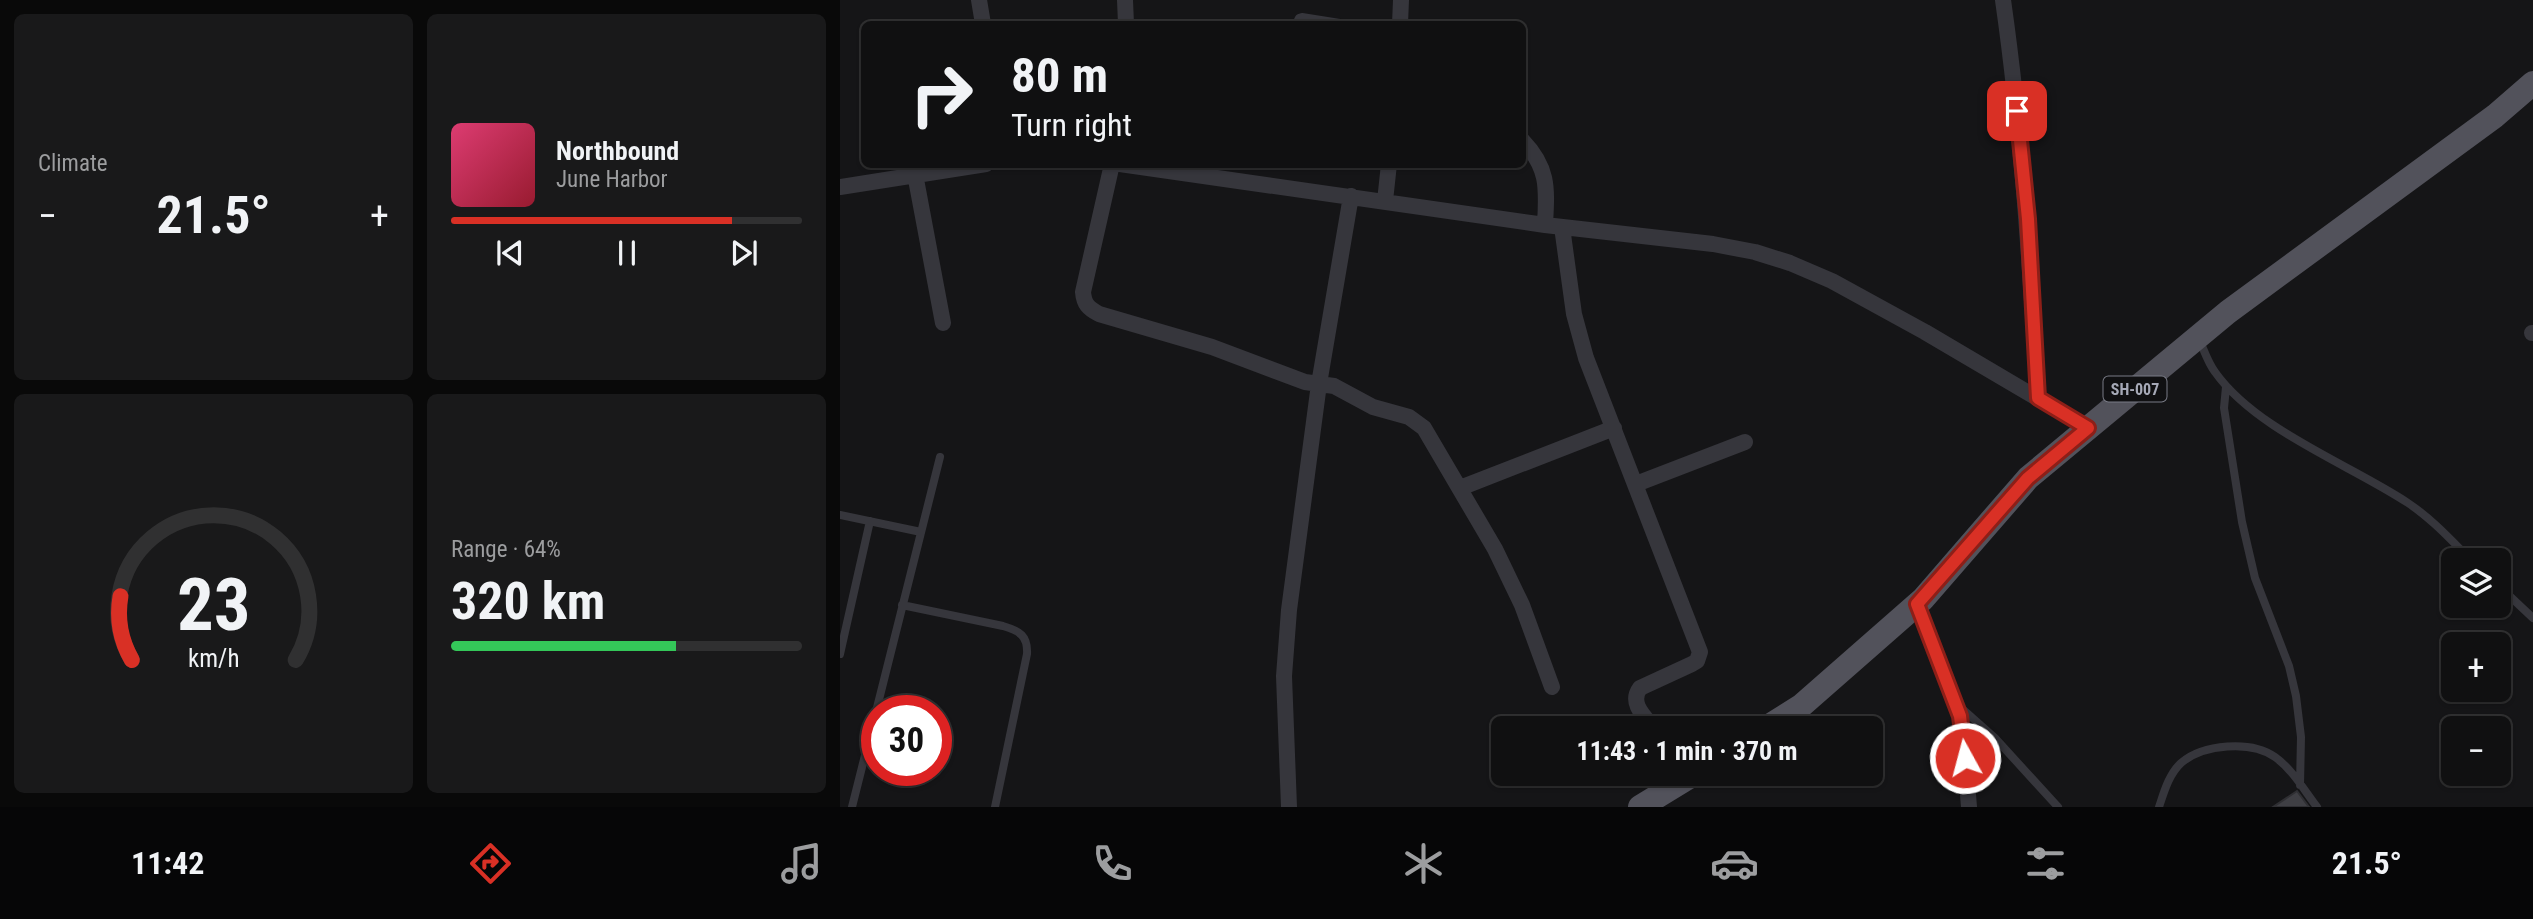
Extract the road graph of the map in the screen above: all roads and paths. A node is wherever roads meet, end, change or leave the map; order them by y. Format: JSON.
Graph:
{"nodes":[{"id":1,"x":979,"y":0,"type":"edge"},
{"id":2,"x":1125,"y":0,"type":"edge"},
{"id":3,"x":1401,"y":0,"type":"edge"},
{"id":4,"x":2003,"y":0,"type":"edge"},
{"id":5,"x":982,"y":21,"type":"edge"},
{"id":6,"x":1126,"y":21,"type":"edge"},
{"id":7,"x":1298,"y":21,"type":"edge"},
{"id":8,"x":1324,"y":21,"type":"edge"},
{"id":9,"x":1401,"y":21,"type":"edge"},
{"id":10,"x":2533,"y":83,"type":"edge"},
{"id":11,"x":1526,"y":144,"type":"edge"},
{"id":12,"x":958,"y":168,"type":"edge"},
{"id":13,"x":1111,"y":168,"type":"edge"},
{"id":14,"x":1149,"y":168,"type":"edge"},
{"id":15,"x":1389,"y":168,"type":"edge"},
{"id":16,"x":915,"y":174,"type":"junction"},
{"id":17,"x":840,"y":187,"type":"edge"},
{"id":18,"x":1351,"y":196,"type":"junction"},
{"id":19,"x":1385,"y":201,"type":"junction"},
{"id":20,"x":1553,"y":226,"type":"junction"},
{"id":21,"x":943,"y":323,"type":"dead end"},
{"id":22,"x":2198,"y":337,"type":"junction"},
{"id":23,"x":1319,"y":384,"type":"junction"},
{"id":24,"x":2227,"y":387,"type":"junction"},
{"id":25,"x":2038,"y":398,"type":"junction"},
{"id":26,"x":1614,"y":428,"type":"junction"},
{"id":27,"x":2088,"y":428,"type":"junction"},
{"id":28,"x":1745,"y":442,"type":"dead end"},
{"id":29,"x":940,"y":457,"type":"dead end"},
{"id":30,"x":1636,"y":484,"type":"junction"},
{"id":31,"x":1460,"y":488,"type":"junction"},
{"id":32,"x":840,"y":515,"type":"edge"},
{"id":33,"x":870,"y":521,"type":"junction"},
{"id":34,"x":921,"y":532,"type":"junction"},
{"id":35,"x":2460,"y":548,"type":"edge"},
{"id":36,"x":2511,"y":597,"type":"edge"},
{"id":37,"x":1917,"y":604,"type":"junction"},
{"id":38,"x":902,"y":606,"type":"junction"},
{"id":39,"x":2533,"y":618,"type":"edge"},
{"id":40,"x":840,"y":654,"type":"edge"},
{"id":41,"x":1552,"y":687,"type":"dead end"},
{"id":42,"x":1954,"y":702,"type":"junction"},
{"id":43,"x":1645,"y":716,"type":"edge"},
{"id":44,"x":1785,"y":716,"type":"edge"},
{"id":45,"x":2300,"y":785,"type":"junction"},
{"id":46,"x":1672,"y":786,"type":"edge"},
{"id":47,"x":852,"y":807,"type":"edge"},
{"id":48,"x":995,"y":807,"type":"edge"},
{"id":49,"x":1289,"y":807,"type":"edge"},
{"id":50,"x":1640,"y":807,"type":"edge"},
{"id":51,"x":1969,"y":807,"type":"edge"},
{"id":52,"x":2058,"y":807,"type":"edge"},
{"id":53,"x":2159,"y":807,"type":"edge"},
{"id":54,"x":2317,"y":807,"type":"edge"}],
"edges":[{"from":1,"to":5,"type":"street"},
{"from":2,"to":6,"type":"street"},
{"from":3,"to":9,"type":"street"},
{"from":4,"to":25,"type":"street"},
{"from":7,"to":8,"type":"lane"},
{"from":10,"to":22,"type":"main road","number":"SH-007"},
{"from":11,"to":20,"type":"street"},
{"from":12,"to":16,"type":"street"},
{"from":13,"to":23,"type":"street"},
{"from":14,"to":18,"type":"street"},
{"from":15,"to":19,"type":"street"},
{"from":16,"to":17,"type":"street"},
{"from":16,"to":21,"type":"street"},
{"from":18,"to":19,"type":"street"},
{"from":18,"to":23,"type":"street"},
{"from":19,"to":20,"type":"street"},
{"from":20,"to":25,"type":"street"},
{"from":20,"to":26,"type":"street"},
{"from":22,"to":24,"type":"lane"},
{"from":22,"to":27,"type":"main road","number":"SH-007"},
{"from":23,"to":31,"type":"street"},
{"from":23,"to":49,"type":"street"},
{"from":24,"to":35,"type":"lane"},
{"from":24,"to":45,"type":"lane"},
{"from":25,"to":27,"type":"street"},
{"from":26,"to":30,"type":"street"},
{"from":26,"to":31,"type":"street"},
{"from":27,"to":37,"type":"main road","number":"SH-007"},
{"from":28,"to":30,"type":"street"},
{"from":29,"to":34,"type":"lane"},
{"from":30,"to":43,"type":"street"},
{"from":31,"to":41,"type":"street"},
{"from":32,"to":33,"type":"lane"},
{"from":33,"to":34,"type":"lane"},
{"from":33,"to":40,"type":"lane"},
{"from":34,"to":38,"type":"lane"},
{"from":36,"to":39,"type":"lane"},
{"from":37,"to":42,"type":"street"},
{"from":37,"to":44,"type":"main road","number":"SH-007"},
{"from":38,"to":47,"type":"lane"},
{"from":38,"to":48,"type":"lane"},
{"from":42,"to":51,"type":"street"},
{"from":42,"to":52,"type":"lane"},
{"from":45,"to":53,"type":"lane"},
{"from":45,"to":54,"type":"lane"},
{"from":46,"to":50,"type":"main road"}]}
